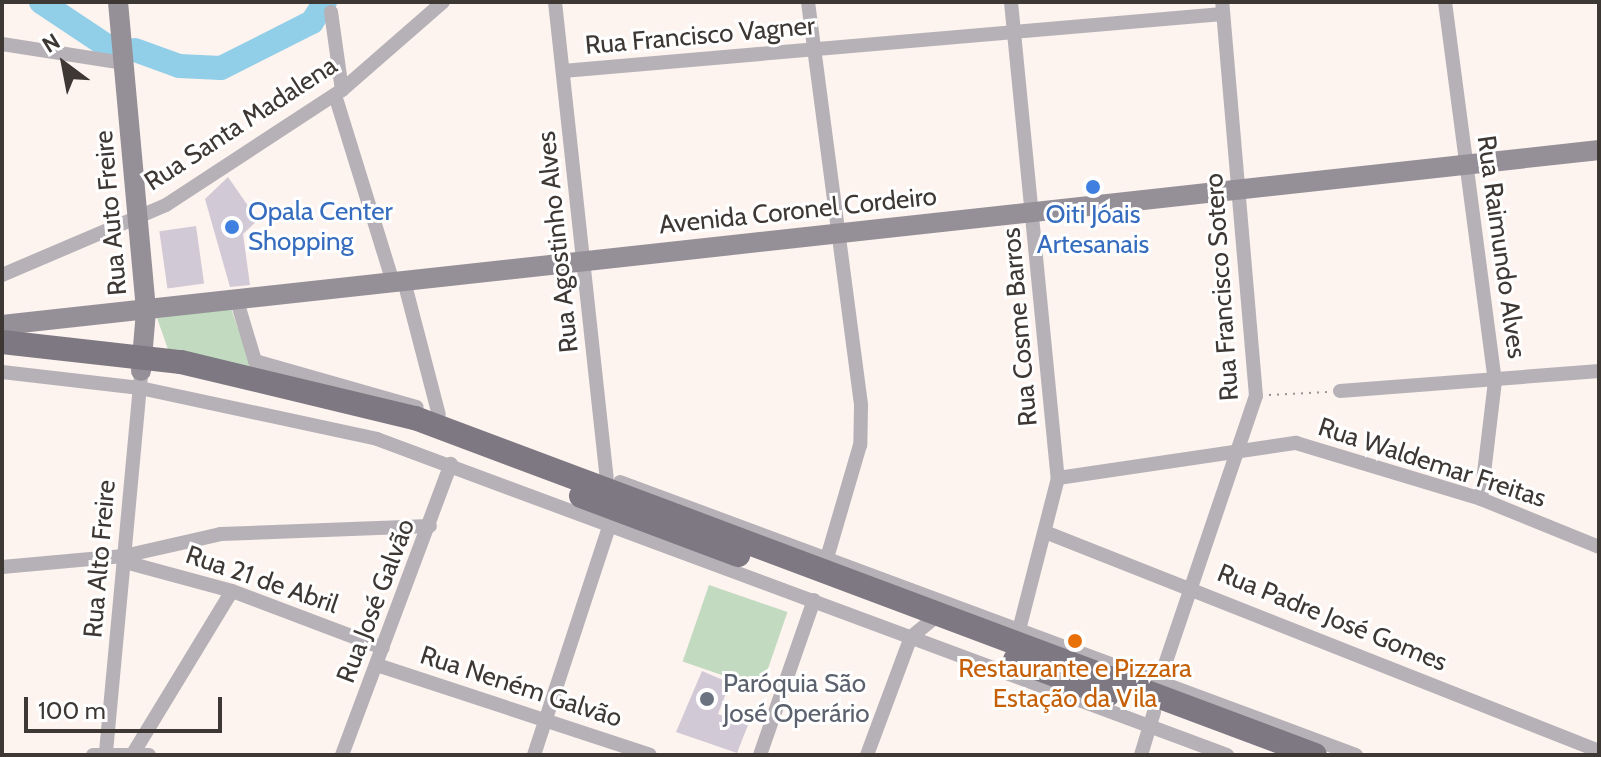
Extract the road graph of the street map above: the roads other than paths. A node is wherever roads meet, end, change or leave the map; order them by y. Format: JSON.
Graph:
{"nodes":[{"id":1,"x":118,"y":2,"type":"edge"},
{"id":2,"x":443,"y":2,"type":"edge"},
{"id":3,"x":555,"y":2,"type":"edge"},
{"id":4,"x":808,"y":2,"type":"edge"},
{"id":5,"x":1011,"y":2,"type":"edge"},
{"id":6,"x":1445,"y":2,"type":"edge"},
{"id":7,"x":1223,"y":8,"type":"edge"},
{"id":8,"x":331,"y":12,"type":"dead end"},
{"id":9,"x":1014,"y":35,"type":"junction"},
{"id":10,"x":2,"y":44,"type":"edge"},
{"id":11,"x":814,"y":50,"type":"junction"},
{"id":12,"x":123,"y":63,"type":"junction"},
{"id":13,"x":563,"y":71,"type":"junction"},
{"id":14,"x":339,"y":93,"type":"junction"},
{"id":15,"x":1599,"y":150,"type":"edge"},
{"id":16,"x":1464,"y":163,"type":"junction"},
{"id":17,"x":1241,"y":189,"type":"junction"},
{"id":18,"x":1033,"y":212,"type":"junction"},
{"id":19,"x":136,"y":217,"type":"junction"},
{"id":20,"x":838,"y":234,"type":"junction"},
{"id":21,"x":584,"y":260,"type":"junction"},
{"id":22,"x":2,"y":275,"type":"edge"},
{"id":23,"x":398,"y":281,"type":"junction"},
{"id":24,"x":237,"y":301,"type":"junction"},
{"id":25,"x":146,"y":311,"type":"junction"},
{"id":26,"x":2,"y":325,"type":"edge"},
{"id":27,"x":2,"y":342,"type":"edge"},
{"id":28,"x":2,"y":359,"type":"edge"},
{"id":29,"x":1599,"y":371,"type":"edge"},
{"id":30,"x":2,"y":372,"type":"edge"},
{"id":31,"x":141,"y":372,"type":"junction"},
{"id":32,"x":1495,"y":381,"type":"junction"},
{"id":33,"x":1340,"y":391,"type":"road end"},
{"id":34,"x":313,"y":398,"type":"junction"},
{"id":35,"x":439,"y":415,"type":"junction"},
{"id":36,"x":1242,"y":447,"type":"junction"},
{"id":37,"x":451,"y":464,"type":"junction"},
{"id":38,"x":607,"y":477,"type":"junction"},
{"id":39,"x":1058,"y":478,"type":"junction"},
{"id":40,"x":1481,"y":499,"type":"junction"},
{"id":41,"x":651,"y":514,"type":"junction"},
{"id":42,"x":610,"y":524,"type":"junction"},
{"id":43,"x":430,"y":526,"type":"junction"},
{"id":44,"x":1045,"y":532,"type":"junction"},
{"id":45,"x":1599,"y":547,"type":"edge"},
{"id":46,"x":125,"y":559,"type":"junction"},
{"id":47,"x":826,"y":563,"type":"junction"},
{"id":48,"x":2,"y":567,"type":"edge"},
{"id":49,"x":1189,"y":587,"type":"junction"},
{"id":50,"x":232,"y":591,"type":"junction"},
{"id":51,"x":814,"y":600,"type":"junction"},
{"id":52,"x":932,"y":620,"type":"junction"},
{"id":53,"x":1018,"y":636,"type":"junction"},
{"id":54,"x":383,"y":648,"type":"junction"},
{"id":55,"x":377,"y":665,"type":"junction"},
{"id":56,"x":1154,"y":704,"type":"junction"},
{"id":57,"x":545,"y":722,"type":"junction"},
{"id":58,"x":1599,"y":751,"type":"edge"},
{"id":59,"x":100,"y":753,"type":"edge"},
{"id":60,"x":141,"y":754,"type":"edge"},
{"id":61,"x":342,"y":755,"type":"edge"},
{"id":62,"x":534,"y":755,"type":"edge"},
{"id":63,"x":650,"y":755,"type":"edge"},
{"id":64,"x":760,"y":755,"type":"edge"},
{"id":65,"x":867,"y":755,"type":"edge"},
{"id":66,"x":1141,"y":755,"type":"edge"},
{"id":67,"x":1227,"y":755,"type":"edge"},
{"id":68,"x":1267,"y":755,"type":"edge"},
{"id":69,"x":1315,"y":755,"type":"edge"},
{"id":70,"x":1354,"y":755,"type":"edge"}],
"edges":[{"from":1,"to":12,"type":"street","name":"Rua Auto Freire"},
{"from":2,"to":14,"type":"street","name":"Rua Santa Madalena"},
{"from":3,"to":13,"type":"street","name":"Rua Agostinho Alves"},
{"from":4,"to":11,"type":"street"},
{"from":5,"to":9,"type":"street","name":"Rua Cosme Barros"},
{"from":6,"to":16,"type":"street","name":"Rua Raimundo Alves"},
{"from":7,"to":9,"type":"street","name":"Rua Francisco Vagner"},
{"from":7,"to":17,"type":"street","name":"Rua Francisco Sotero"},
{"from":8,"to":14,"type":"street"},
{"from":9,"to":11,"type":"street","name":"Rua Francisco Vagner"},
{"from":9,"to":18,"type":"street","name":"Rua Cosme Barros"},
{"from":10,"to":12,"type":"street"},
{"from":11,"to":13,"type":"street","name":"Rua Francisco Vagner"},
{"from":11,"to":20,"type":"street"},
{"from":12,"to":19,"type":"street","name":"Rua Auto Freire"},
{"from":13,"to":21,"type":"street","name":"Rua Agostinho Alves"},
{"from":14,"to":19,"type":"street","name":"Rua Santa Madalena"},
{"from":14,"to":23,"type":"street"},
{"from":15,"to":16,"type":"street","name":"Avenida Coronel Cordeiro"},
{"from":16,"to":17,"type":"street","name":"Avenida Coronel Cordeiro"},
{"from":16,"to":32,"type":"street","name":"Rua Raimundo Alves"},
{"from":17,"to":18,"type":"street","name":"Avenida Coronel Cordeiro"},
{"from":17,"to":36,"type":"street","name":"Rua Francisco Sotero"},
{"from":18,"to":20,"type":"street","name":"Avenida Coronel Cordeiro"},
{"from":18,"to":39,"type":"street","name":"Rua Cosme Barros"},
{"from":19,"to":22,"type":"street","name":"Rua Santa Madalena"},
{"from":19,"to":25,"type":"street","name":"Rua Auto Freire"},
{"from":20,"to":21,"type":"street","name":"Avenida Coronel Cordeiro"},
{"from":20,"to":47,"type":"street"},
{"from":21,"to":23,"type":"street","name":"Avenida Coronel Cordeiro"},
{"from":21,"to":38,"type":"street","name":"Rua Agostinho Alves"},
{"from":23,"to":24,"type":"street","name":"Avenida Coronel Cordeiro"},
{"from":23,"to":35,"type":"street"},
{"from":24,"to":25,"type":"street","name":"Avenida Coronel Cordeiro"},
{"from":24,"to":34,"type":"street"},
{"from":25,"to":26,"type":"street","name":"Avenida Coronel Cordeiro"},
{"from":25,"to":31,"type":"street","name":"Rua Auto Freire"},
{"from":27,"to":31,"type":"main road"},
{"from":28,"to":31,"type":"main road"},
{"from":29,"to":32,"type":"street"},
{"from":30,"to":31,"type":"street"},
{"from":31,"to":34,"type":"main road"},
{"from":31,"to":46,"type":"street","name":"Rua Alto Freire"},
{"from":32,"to":33,"type":"street"},
{"from":32,"to":40,"type":"street","name":"Rua Raimundo Alves"},
{"from":34,"to":35,"type":"street"},
{"from":34,"to":37,"type":"street"},
{"from":34,"to":41,"type":"main road"},
{"from":35,"to":38,"type":"street"},
{"from":36,"to":39,"type":"street","name":"Rua Waldemar Freitas"},
{"from":36,"to":40,"type":"street","name":"Rua Waldemar Freitas"},
{"from":36,"to":49,"type":"street","name":"Rua Francisco Sotero"},
{"from":37,"to":42,"type":"street"},
{"from":37,"to":43,"type":"street","name":"Rua José Galvão"},
{"from":38,"to":47,"type":"street"},
{"from":39,"to":44,"type":"street","name":"Rua Cosme Barros"},
{"from":40,"to":45,"type":"street","name":"Rua Waldemar Freitas"},
{"from":41,"to":47,"type":"main road"},
{"from":41,"to":52,"type":"main road"},
{"from":42,"to":51,"type":"street"},
{"from":42,"to":57,"type":"street"},
{"from":43,"to":46,"type":"street"},
{"from":43,"to":54,"type":"street","name":"Rua José Galvão"},
{"from":44,"to":49,"type":"street","name":"Rua Padre José Gomes"},
{"from":44,"to":53,"type":"street","name":"Rua Cosme Barros"},
{"from":46,"to":48,"type":"street"},
{"from":46,"to":50,"type":"street","name":"Rua 21 de Abril"},
{"from":46,"to":59,"type":"street","name":"Rua Alto Freire"},
{"from":47,"to":52,"type":"main road"},
{"from":49,"to":56,"type":"street","name":"Rua Francisco Sotero"},
{"from":49,"to":58,"type":"street","name":"Rua Padre José Gomes"},
{"from":50,"to":54,"type":"street","name":"Rua 21 de Abril"},
{"from":50,"to":60,"type":"street"},
{"from":51,"to":52,"type":"street"},
{"from":51,"to":64,"type":"street"},
{"from":52,"to":53,"type":"main road"},
{"from":52,"to":56,"type":"main road"},
{"from":52,"to":65,"type":"street"},
{"from":53,"to":56,"type":"main road"},
{"from":54,"to":55,"type":"street","name":"Rua José Galvão"},
{"from":55,"to":57,"type":"street","name":"Rua Neném Galvão"},
{"from":55,"to":61,"type":"street","name":"Rua José Galvão"},
{"from":56,"to":66,"type":"street","name":"Rua Francisco Sotero"},
{"from":56,"to":67,"type":"street"},
{"from":56,"to":68,"type":"main road"},
{"from":56,"to":69,"type":"main road"},
{"from":56,"to":70,"type":"street"},
{"from":57,"to":62,"type":"street"},
{"from":57,"to":63,"type":"street","name":"Rua Neném Galvão"},
{"from":59,"to":60,"type":"street"}]}
